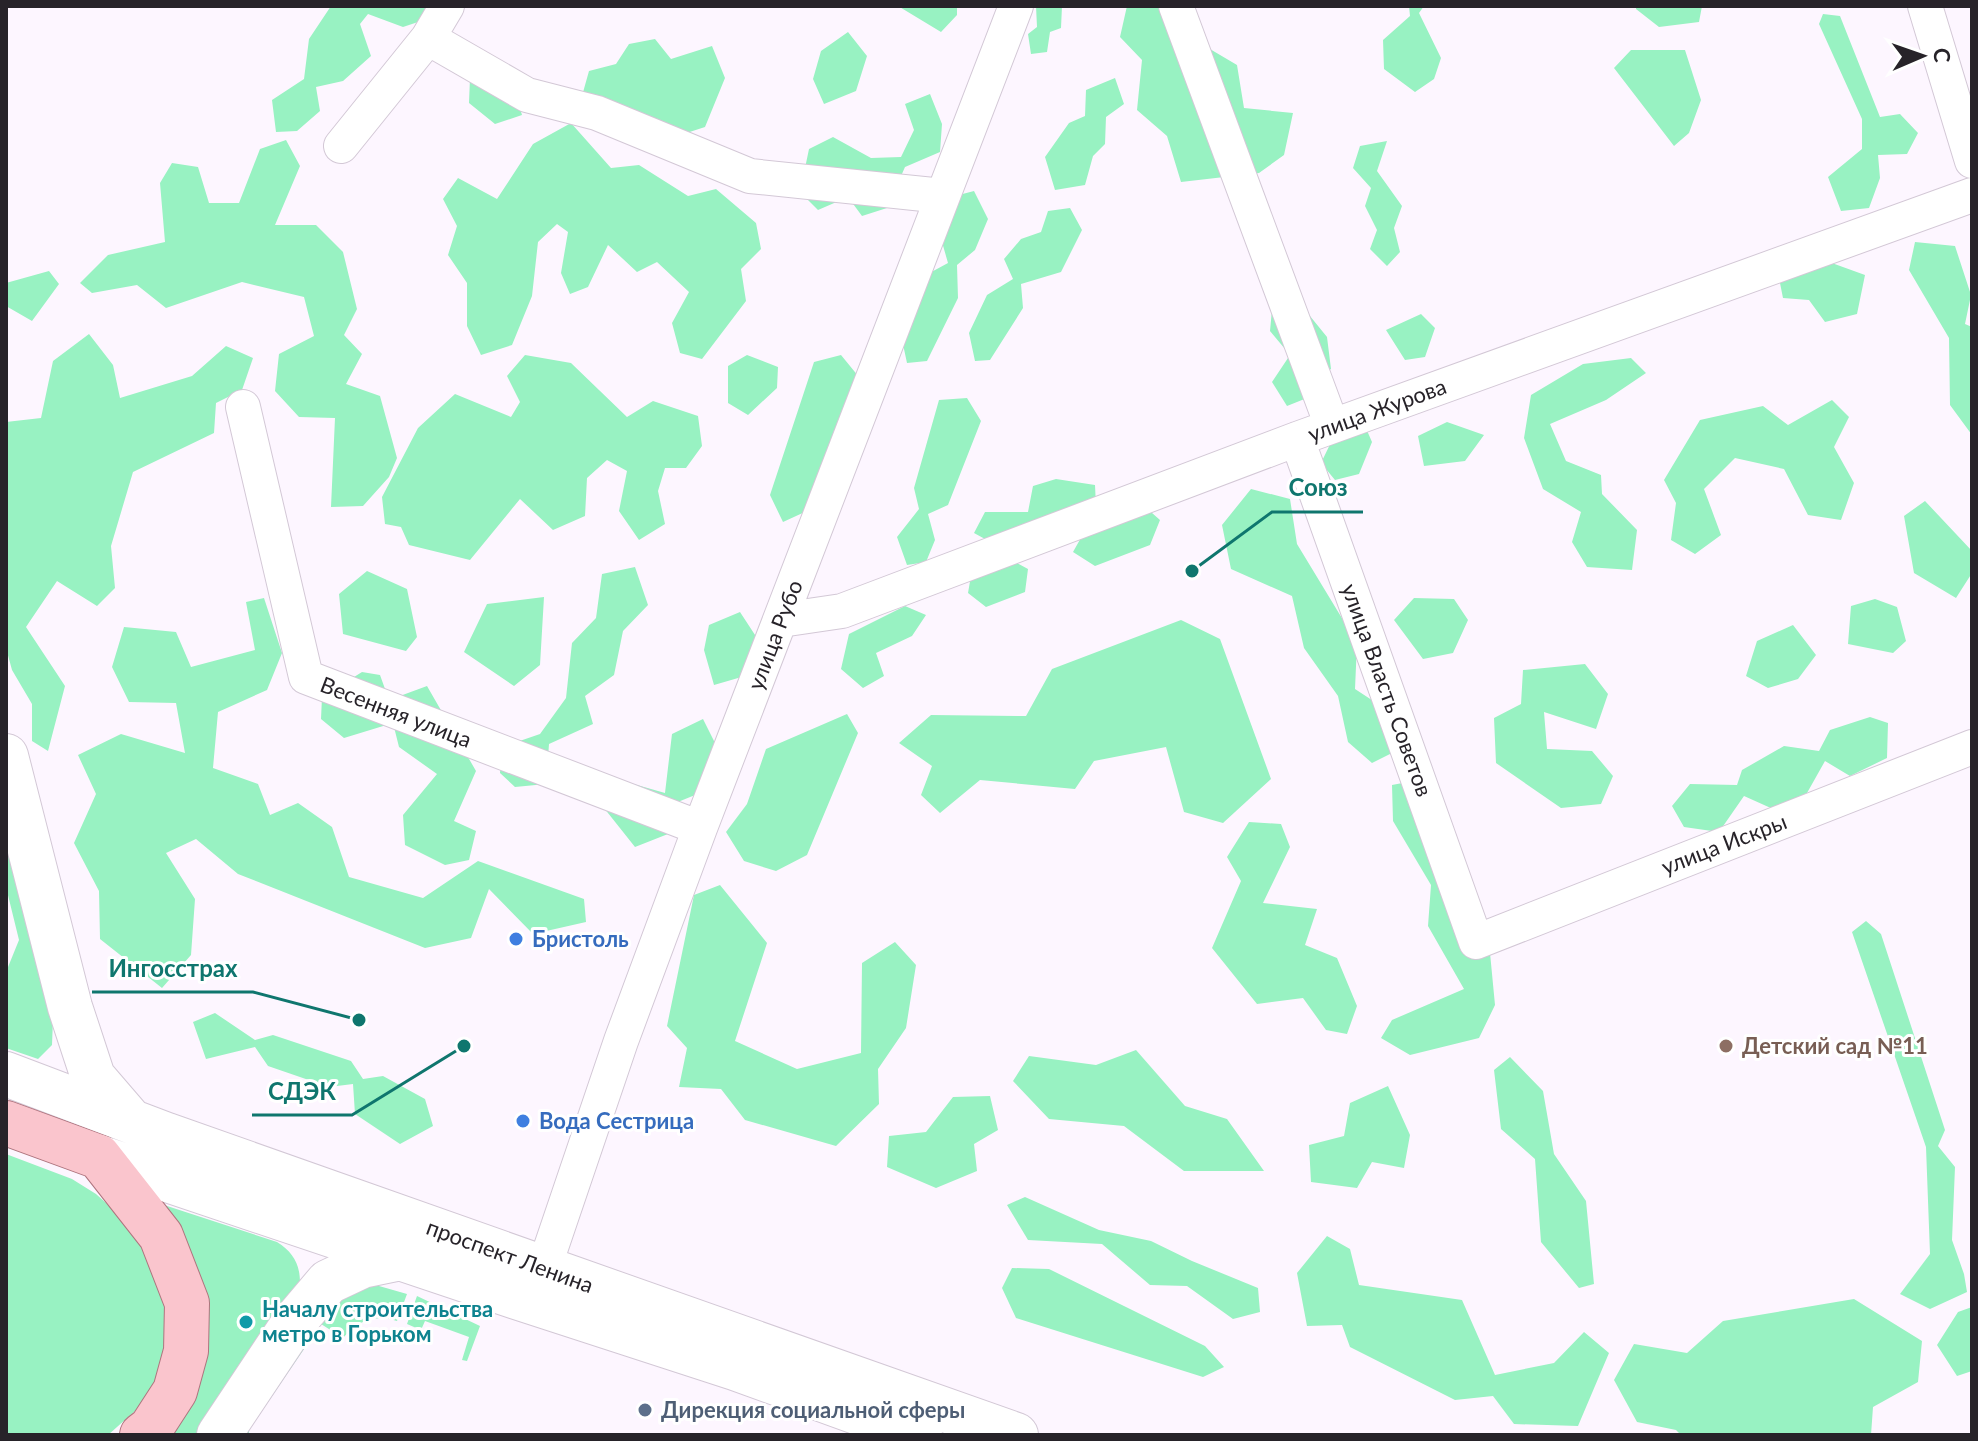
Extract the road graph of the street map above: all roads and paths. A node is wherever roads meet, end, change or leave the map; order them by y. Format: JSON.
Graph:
{"nodes":[{"id":1,"x":447,"y":6,"type":"edge"},
{"id":2,"x":1016,"y":6,"type":"edge"},
{"id":3,"x":1176,"y":6,"type":"edge"},
{"id":4,"x":1925,"y":6,"type":"edge"},
{"id":5,"x":428,"y":38,"type":"junction"},
{"id":6,"x":341,"y":146,"type":"dead end"},
{"id":7,"x":1972,"y":161,"type":"edge"},
{"id":8,"x":1972,"y":195,"type":"edge"},
{"id":9,"x":943,"y":196,"type":"junction"},
{"id":10,"x":243,"y":407,"type":"dead end"},
{"id":11,"x":1332,"y":426,"type":"junction"},
{"id":12,"x":1297,"y":439,"type":"junction"},
{"id":13,"x":781,"y":620,"type":"junction"},
{"id":14,"x":1972,"y":747,"type":"edge"},
{"id":15,"x":6,"y":756,"type":"edge"},
{"id":16,"x":700,"y":828,"type":"junction"},
{"id":17,"x":1476,"y":942,"type":"joint"},
{"id":18,"x":6,"y":1074,"type":"edge"},
{"id":19,"x":131,"y":1122,"type":"junction"},
{"id":20,"x":6,"y":1123,"type":"edge"},
{"id":21,"x":99,"y":1157,"type":"junction"},
{"id":22,"x":401,"y":1258,"type":"junction"},
{"id":23,"x":544,"y":1268,"type":"junction"},
{"id":24,"x":142,"y":1435,"type":"edge"},
{"id":25,"x":219,"y":1435,"type":"edge"},
{"id":26,"x":920,"y":1435,"type":"edge"},
{"id":27,"x":1016,"y":1435,"type":"edge"}],
"edges":[{"from":1,"to":5,"type":"street"},
{"from":2,"to":9,"type":"street","name":"улица Рубо"},
{"from":3,"to":11,"type":"street"},
{"from":4,"to":7,"type":"street"},
{"from":5,"to":6,"type":"street"},
{"from":5,"to":9,"type":"street"},
{"from":8,"to":11,"type":"street","name":"улица Журова"},
{"from":9,"to":13,"type":"street","name":"улица Рубо"},
{"from":10,"to":16,"type":"street","name":"Весенняя улица"},
{"from":11,"to":12,"type":"street","name":"улица Журова"},
{"from":12,"to":13,"type":"street","name":"улица Журова"},
{"from":12,"to":17,"type":"street","name":"улица Власть Советов"},
{"from":13,"to":16,"type":"street","name":"улица Рубо"},
{"from":14,"to":17,"type":"street","name":"улица Искры"},
{"from":15,"to":19,"type":"main road"},
{"from":16,"to":23,"type":"street","name":"улица Рубо"},
{"from":18,"to":19,"type":"main road","name":"проспект Ленина"},
{"from":19,"to":23,"type":"main road","name":"проспект Ленина"},
{"from":20,"to":21,"type":"main road","name":"проспект Ленина"},
{"from":21,"to":22,"type":"main road","name":"проспект Ленина"},
{"from":21,"to":24,"type":"main road"},
{"from":22,"to":25,"type":"main road"},
{"from":22,"to":26,"type":"main road","name":"проспект Ленина"},
{"from":23,"to":27,"type":"main road","name":"проспект Ленина"}]}
